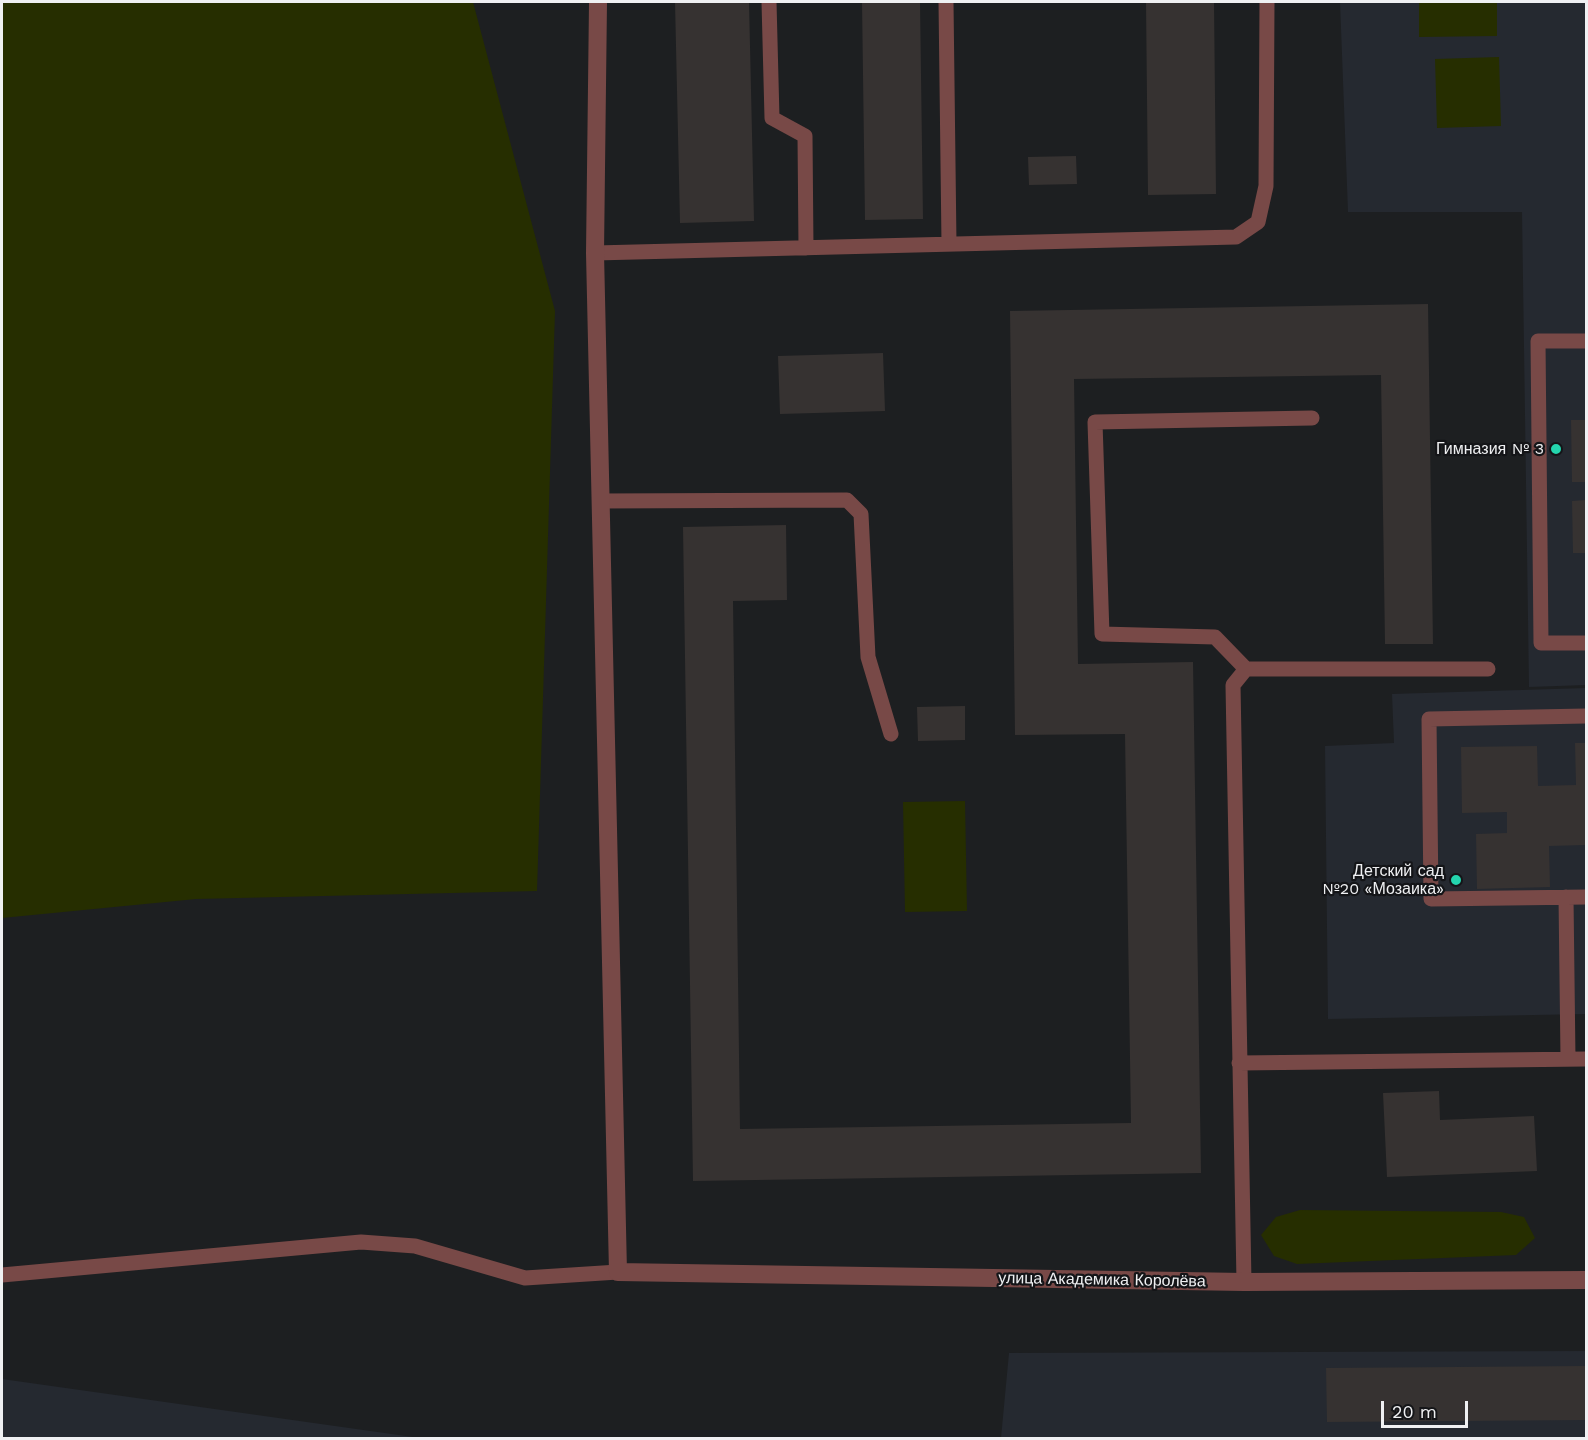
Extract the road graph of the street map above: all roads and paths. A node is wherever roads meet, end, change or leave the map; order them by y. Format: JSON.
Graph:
{"nodes":[{"id":1,"x":598,"y":2,"type":"edge"},
{"id":2,"x":769,"y":2,"type":"edge"},
{"id":3,"x":946,"y":2,"type":"edge"},
{"id":4,"x":1267,"y":2,"type":"edge"},
{"id":5,"x":949,"y":244,"type":"junction"},
{"id":6,"x":806,"y":248,"type":"junction"},
{"id":7,"x":595,"y":253,"type":"junction"},
{"id":8,"x":1587,"y":340,"type":"edge"},
{"id":9,"x":1312,"y":418,"type":"dead end"},
{"id":10,"x":601,"y":501,"type":"junction"},
{"id":11,"x":1587,"y":643,"type":"edge"},
{"id":12,"x":1246,"y":669,"type":"junction"},
{"id":13,"x":1488,"y":669,"type":"dead end"},
{"id":14,"x":1587,"y":716,"type":"edge"},
{"id":15,"x":891,"y":734,"type":"dead end"},
{"id":16,"x":1566,"y":897,"type":"junction"},
{"id":17,"x":1587,"y":897,"type":"edge"},
{"id":18,"x":1568,"y":1059,"type":"junction"},
{"id":19,"x":1587,"y":1059,"type":"edge"},
{"id":20,"x":1239,"y":1063,"type":"junction"},
{"id":21,"x":618,"y":1272,"type":"junction"},
{"id":22,"x":2,"y":1275,"type":"edge"},
{"id":23,"x":1587,"y":1280,"type":"edge"},
{"id":24,"x":1244,"y":1282,"type":"junction"}],
"edges":[{"from":1,"to":7,"type":"street"},
{"from":2,"to":6,"type":"lane"},
{"from":3,"to":5,"type":"lane"},
{"from":4,"to":5,"type":"lane"},
{"from":5,"to":6,"type":"lane"},
{"from":6,"to":7,"type":"lane"},
{"from":7,"to":10,"type":"street"},
{"from":8,"to":11,"type":"lane"},
{"from":9,"to":12,"type":"lane"},
{"from":10,"to":15,"type":"lane"},
{"from":10,"to":21,"type":"street"},
{"from":12,"to":13,"type":"lane"},
{"from":12,"to":20,"type":"lane"},
{"from":14,"to":16,"type":"lane"},
{"from":16,"to":17,"type":"lane"},
{"from":16,"to":18,"type":"lane"},
{"from":18,"to":19,"type":"lane"},
{"from":18,"to":20,"type":"lane"},
{"from":20,"to":24,"type":"lane"},
{"from":21,"to":22,"type":"lane"},
{"from":21,"to":24,"type":"street","name":"улица Академика Королёва"},
{"from":23,"to":24,"type":"street","name":"улица Академика Королёва"}]}
